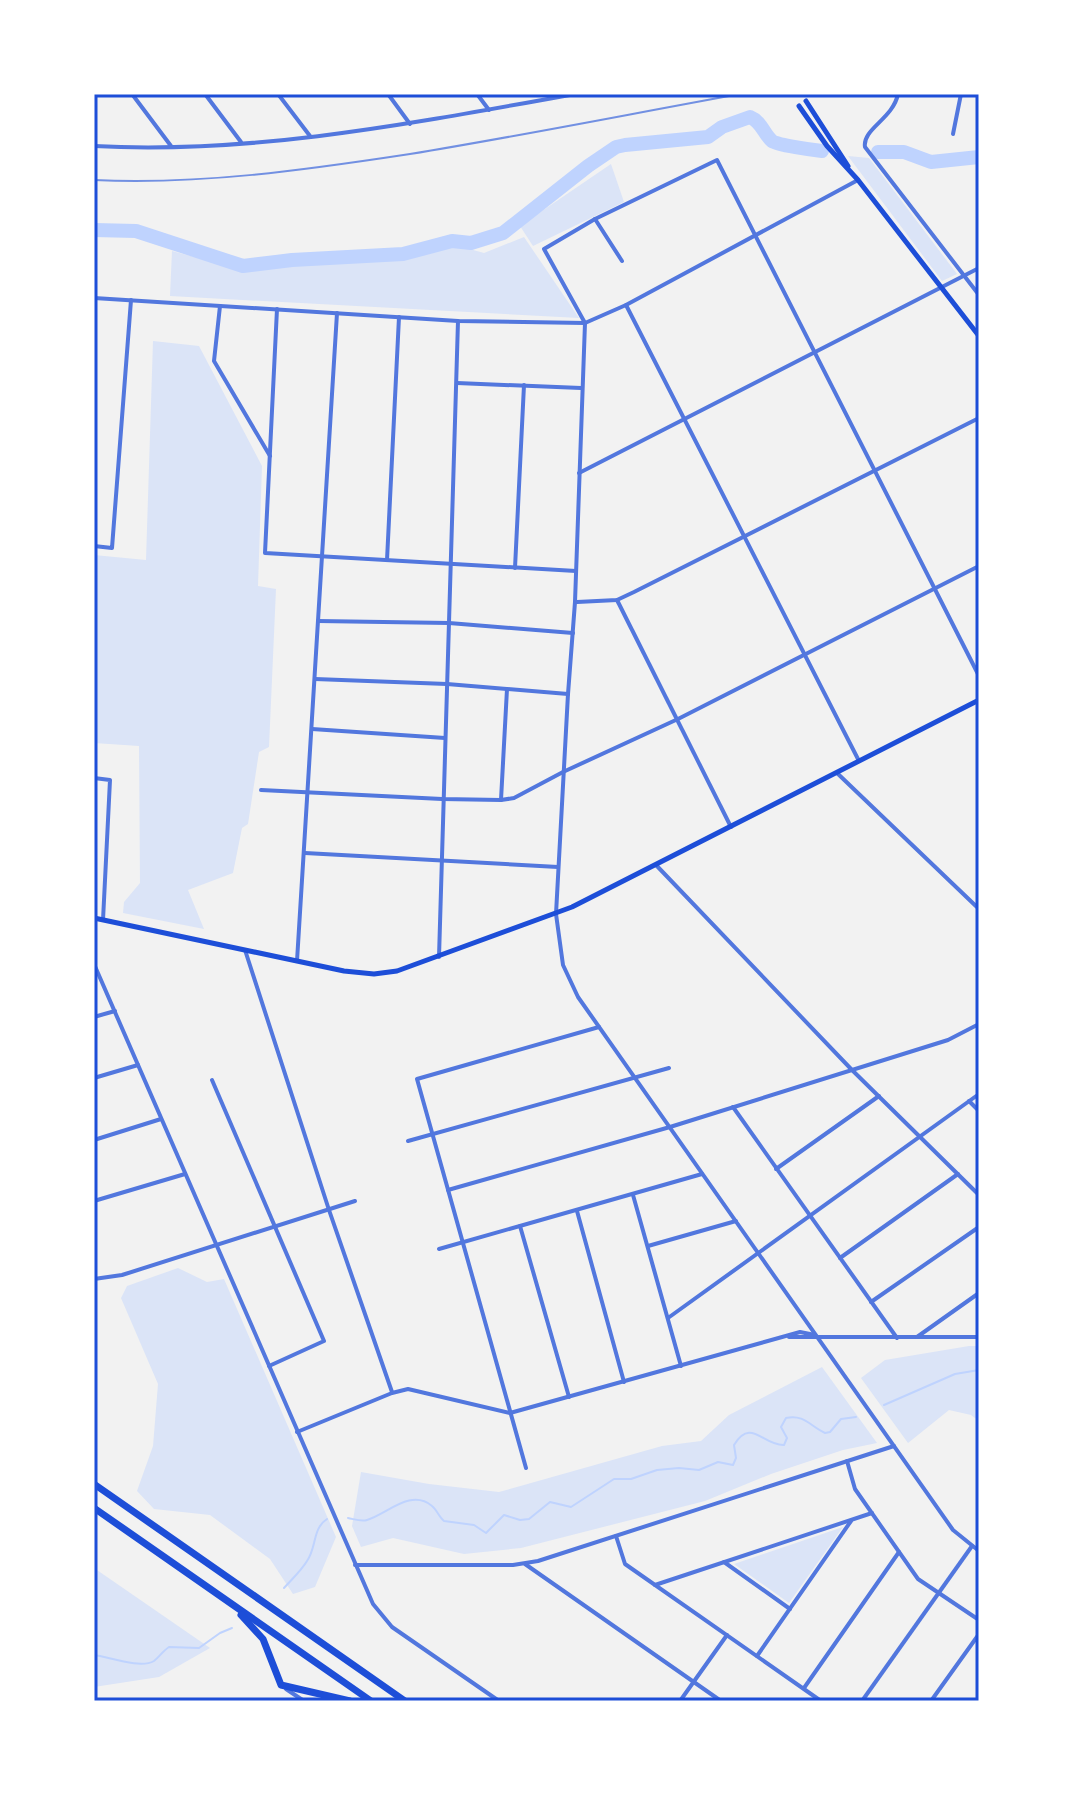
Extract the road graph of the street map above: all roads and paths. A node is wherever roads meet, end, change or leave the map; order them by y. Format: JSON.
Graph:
{"nodes":[{"id":1,"x":132,"y":94,"type":"edge"},
{"id":2,"x":205,"y":94,"type":"edge"},
{"id":3,"x":278,"y":94,"type":"edge"},
{"id":4,"x":388,"y":94,"type":"edge"},
{"id":5,"x":477,"y":94,"type":"edge"},
{"id":6,"x":575,"y":94,"type":"edge"},
{"id":7,"x":898,"y":94,"type":"edge"},
{"id":8,"x":961,"y":94,"type":"edge"},
{"id":9,"x":549,"y":96,"type":"edge"},
{"id":10,"x":806,"y":101,"type":"dead end"},
{"id":11,"x":799,"y":106,"type":"dead end"},
{"id":12,"x":489,"y":110,"type":"junction"},
{"id":13,"x":410,"y":124,"type":"junction"},
{"id":14,"x":953,"y":134,"type":"dead end"},
{"id":15,"x":310,"y":136,"type":"junction"},
{"id":16,"x":241,"y":142,"type":"junction"},
{"id":17,"x":95,"y":144,"type":"edge"},
{"id":18,"x":171,"y":146,"type":"junction"},
{"id":19,"x":858,"y":180,"type":"junction"},
{"id":20,"x":595,"y":219,"type":"junction"},
{"id":21,"x":754,"y":236,"type":"junction"},
{"id":22,"x":622,"y":261,"type":"dead end"},
{"id":23,"x":979,"y":268,"type":"edge"},
{"id":24,"x":963,"y":275,"type":"junction"},
{"id":25,"x":940,"y":286,"type":"junction"},
{"id":26,"x":979,"y":295,"type":"edge"},
{"id":27,"x":94,"y":298,"type":"edge"},
{"id":28,"x":131,"y":300,"type":"junction"},
{"id":29,"x":626,"y":305,"type":"junction"},
{"id":30,"x":220,"y":306,"type":"junction"},
{"id":31,"x":277,"y":309,"type":"junction"},
{"id":32,"x":337,"y":313,"type":"junction"},
{"id":33,"x":399,"y":317,"type":"junction"},
{"id":34,"x":458,"y":321,"type":"junction"},
{"id":35,"x":585,"y":323,"type":"junction"},
{"id":36,"x":979,"y":336,"type":"edge"},
{"id":37,"x":813,"y":353,"type":"junction"},
{"id":38,"x":457,"y":383,"type":"junction"},
{"id":39,"x":524,"y":385,"type":"junction"},
{"id":40,"x":581,"y":388,"type":"junction"},
{"id":41,"x":979,"y":418,"type":"edge"},
{"id":42,"x":684,"y":419,"type":"junction"},
{"id":43,"x":271,"y":458,"type":"junction"},
{"id":44,"x":875,"y":470,"type":"junction"},
{"id":45,"x":578,"y":473,"type":"junction"},
{"id":46,"x":745,"y":536,"type":"junction"},
{"id":47,"x":94,"y":546,"type":"edge"},
{"id":48,"x":322,"y":558,"type":"junction"},
{"id":49,"x":387,"y":560,"type":"junction"},
{"id":50,"x":451,"y":564,"type":"junction"},
{"id":51,"x":979,"y":566,"type":"edge"},
{"id":52,"x":515,"y":568,"type":"junction"},
{"id":53,"x":576,"y":571,"type":"junction"},
{"id":54,"x":934,"y":589,"type":"junction"},
{"id":55,"x":617,"y":600,"type":"junction"},
{"id":56,"x":575,"y":602,"type":"junction"},
{"id":57,"x":318,"y":621,"type":"junction"},
{"id":58,"x":449,"y":623,"type":"junction"},
{"id":59,"x":573,"y":633,"type":"junction"},
{"id":60,"x":805,"y":654,"type":"junction"},
{"id":61,"x":979,"y":676,"type":"edge"},
{"id":62,"x":315,"y":679,"type":"junction"},
{"id":63,"x":447,"y":684,"type":"junction"},
{"id":64,"x":507,"y":689,"type":"junction"},
{"id":65,"x":568,"y":694,"type":"junction"},
{"id":66,"x":979,"y":700,"type":"edge"},
{"id":67,"x":678,"y":719,"type":"junction"},
{"id":68,"x":312,"y":729,"type":"junction"},
{"id":69,"x":445,"y":738,"type":"junction"},
{"id":70,"x":859,"y":761,"type":"junction"},
{"id":71,"x":563,"y":772,"type":"junction"},
{"id":72,"x":837,"y":773,"type":"junction"},
{"id":73,"x":94,"y":778,"type":"edge"},
{"id":74,"x":261,"y":790,"type":"dead end"},
{"id":75,"x":308,"y":791,"type":"junction"},
{"id":76,"x":442,"y":799,"type":"junction"},
{"id":77,"x":501,"y":800,"type":"junction"},
{"id":78,"x":731,"y":827,"type":"junction"},
{"id":79,"x":304,"y":853,"type":"junction"},
{"id":80,"x":441,"y":862,"type":"junction"},
{"id":81,"x":656,"y":865,"type":"junction"},
{"id":82,"x":558,"y":867,"type":"junction"},
{"id":83,"x":979,"y":909,"type":"edge"},
{"id":84,"x":556,"y":914,"type":"junction"},
{"id":85,"x":94,"y":918,"type":"edge"},
{"id":86,"x":103,"y":920,"type":"junction"},
{"id":87,"x":245,"y":950,"type":"junction"},
{"id":88,"x":439,"y":957,"type":"junction"},
{"id":89,"x":297,"y":961,"type":"junction"},
{"id":90,"x":94,"y":964,"type":"edge"},
{"id":91,"x":115,"y":1011,"type":"junction"},
{"id":92,"x":94,"y":1017,"type":"edge"},
{"id":93,"x":976,"y":1026,"type":"edge"},
{"id":94,"x":599,"y":1027,"type":"junction"},
{"id":95,"x":979,"y":1032,"type":"edge"},
{"id":96,"x":138,"y":1065,"type":"junction"},
{"id":97,"x":669,"y":1068,"type":"dead end"},
{"id":98,"x":852,"y":1070,"type":"junction"},
{"id":99,"x":94,"y":1078,"type":"edge"},
{"id":100,"x":635,"y":1078,"type":"junction"},
{"id":101,"x":212,"y":1080,"type":"dead end"},
{"id":102,"x":979,"y":1094,"type":"edge"},
{"id":103,"x":879,"y":1096,"type":"junction"},
{"id":104,"x":969,"y":1101,"type":"junction"},
{"id":105,"x":733,"y":1107,"type":"junction"},
{"id":106,"x":979,"y":1111,"type":"edge"},
{"id":107,"x":161,"y":1119,"type":"junction"},
{"id":108,"x":670,"y":1127,"type":"junction"},
{"id":109,"x":432,"y":1135,"type":"junction"},
{"id":110,"x":920,"y":1137,"type":"junction"},
{"id":111,"x":94,"y":1140,"type":"edge"},
{"id":112,"x":408,"y":1141,"type":"dead end"},
{"id":113,"x":776,"y":1169,"type":"junction"},
{"id":114,"x":185,"y":1174,"type":"junction"},
{"id":115,"x":703,"y":1174,"type":"junction"},
{"id":116,"x":958,"y":1174,"type":"junction"},
{"id":117,"x":448,"y":1190,"type":"junction"},
{"id":118,"x":633,"y":1194,"type":"junction"},
{"id":119,"x":979,"y":1195,"type":"edge"},
{"id":120,"x":94,"y":1201,"type":"edge"},
{"id":121,"x":355,"y":1201,"type":"dead end"},
{"id":122,"x":329,"y":1210,"type":"junction"},
{"id":123,"x":577,"y":1210,"type":"junction"},
{"id":124,"x":810,"y":1216,"type":"junction"},
{"id":125,"x":736,"y":1221,"type":"junction"},
{"id":126,"x":520,"y":1226,"type":"junction"},
{"id":127,"x":275,"y":1227,"type":"junction"},
{"id":128,"x":979,"y":1227,"type":"edge"},
{"id":129,"x":463,"y":1243,"type":"junction"},
{"id":130,"x":216,"y":1245,"type":"junction"},
{"id":131,"x":648,"y":1246,"type":"junction"},
{"id":132,"x":439,"y":1249,"type":"dead end"},
{"id":133,"x":758,"y":1253,"type":"junction"},
{"id":134,"x":840,"y":1258,"type":"junction"},
{"id":135,"x":94,"y":1279,"type":"edge"},
{"id":136,"x":979,"y":1293,"type":"edge"},
{"id":137,"x":871,"y":1302,"type":"junction"},
{"id":138,"x":668,"y":1318,"type":"junction"},
{"id":139,"x":817,"y":1337,"type":"junction"},
{"id":140,"x":979,"y":1337,"type":"edge"},
{"id":141,"x":897,"y":1338,"type":"junction"},
{"id":142,"x":915,"y":1338,"type":"junction"},
{"id":143,"x":269,"y":1366,"type":"junction"},
{"id":144,"x":681,"y":1366,"type":"junction"},
{"id":145,"x":624,"y":1382,"type":"junction"},
{"id":146,"x":392,"y":1393,"type":"junction"},
{"id":147,"x":569,"y":1397,"type":"junction"},
{"id":148,"x":510,"y":1413,"type":"junction"},
{"id":149,"x":297,"y":1432,"type":"junction"},
{"id":150,"x":894,"y":1446,"type":"junction"},
{"id":151,"x":847,"y":1461,"type":"junction"},
{"id":152,"x":526,"y":1468,"type":"dead end"},
{"id":153,"x":94,"y":1484,"type":"edge"},
{"id":154,"x":94,"y":1508,"type":"edge"},
{"id":155,"x":872,"y":1513,"type":"junction"},
{"id":156,"x":853,"y":1519,"type":"junction"},
{"id":157,"x":616,"y":1536,"type":"junction"},
{"id":158,"x":972,"y":1546,"type":"junction"},
{"id":159,"x":979,"y":1551,"type":"edge"},
{"id":160,"x":899,"y":1552,"type":"junction"},
{"id":161,"x":724,"y":1562,"type":"junction"},
{"id":162,"x":525,"y":1564,"type":"junction"},
{"id":163,"x":355,"y":1565,"type":"junction"},
{"id":164,"x":655,"y":1585,"type":"junction"},
{"id":165,"x":939,"y":1593,"type":"junction"},
{"id":166,"x":218,"y":1595,"type":"junction"},
{"id":167,"x":790,"y":1609,"type":"junction"},
{"id":168,"x":979,"y":1620,"type":"edge"},
{"id":169,"x":979,"y":1634,"type":"edge"},
{"id":170,"x":727,"y":1635,"type":"junction"},
{"id":171,"x":757,"y":1656,"type":"junction"},
{"id":172,"x":693,"y":1682,"type":"junction"},
{"id":173,"x":281,"y":1685,"type":"junction"},
{"id":174,"x":804,"y":1689,"type":"junction"},
{"id":175,"x":304,"y":1701,"type":"edge"},
{"id":176,"x":350,"y":1701,"type":"edge"},
{"id":177,"x":371,"y":1701,"type":"edge"},
{"id":178,"x":405,"y":1701,"type":"edge"},
{"id":179,"x":499,"y":1701,"type":"edge"},
{"id":180,"x":680,"y":1701,"type":"edge"},
{"id":181,"x":721,"y":1701,"type":"edge"},
{"id":182,"x":821,"y":1701,"type":"edge"},
{"id":183,"x":862,"y":1701,"type":"edge"},
{"id":184,"x":931,"y":1701,"type":"edge"}],
"edges":[{"from":1,"to":18,"type":"street"},
{"from":2,"to":16,"type":"street"},
{"from":3,"to":15,"type":"street"},
{"from":4,"to":13,"type":"street"},
{"from":5,"to":12,"type":"street"},
{"from":6,"to":9,"type":"street"},
{"from":7,"to":24,"type":"street"},
{"from":8,"to":14,"type":"street"},
{"from":9,"to":12,"type":"street"},
{"from":10,"to":19,"type":"main road"},
{"from":11,"to":19,"type":"main road"},
{"from":12,"to":13,"type":"street"},
{"from":13,"to":15,"type":"street"},
{"from":15,"to":16,"type":"street"},
{"from":16,"to":18,"type":"street"},
{"from":17,"to":18,"type":"street"},
{"from":19,"to":21,"type":"street"},
{"from":19,"to":25,"type":"main road"},
{"from":20,"to":21,"type":"street"},
{"from":20,"to":22,"type":"street"},
{"from":20,"to":35,"type":"street"},
{"from":21,"to":29,"type":"street"},
{"from":21,"to":37,"type":"street"},
{"from":23,"to":24,"type":"street"},
{"from":24,"to":25,"type":"street"},
{"from":24,"to":26,"type":"street"},
{"from":25,"to":36,"type":"main road"},
{"from":25,"to":37,"type":"street"},
{"from":27,"to":28,"type":"street"},
{"from":28,"to":30,"type":"street"},
{"from":28,"to":47,"type":"street"},
{"from":29,"to":35,"type":"street"},
{"from":29,"to":42,"type":"street"},
{"from":30,"to":31,"type":"street"},
{"from":30,"to":43,"type":"street"},
{"from":31,"to":32,"type":"street"},
{"from":31,"to":43,"type":"street"},
{"from":32,"to":33,"type":"street"},
{"from":32,"to":48,"type":"street"},
{"from":33,"to":34,"type":"street"},
{"from":33,"to":49,"type":"street"},
{"from":34,"to":35,"type":"street"},
{"from":34,"to":38,"type":"street"},
{"from":35,"to":40,"type":"street"},
{"from":37,"to":42,"type":"street"},
{"from":37,"to":44,"type":"street"},
{"from":38,"to":39,"type":"street"},
{"from":38,"to":50,"type":"street"},
{"from":39,"to":40,"type":"street"},
{"from":39,"to":52,"type":"street"},
{"from":40,"to":45,"type":"street"},
{"from":41,"to":44,"type":"street"},
{"from":42,"to":45,"type":"street"},
{"from":42,"to":46,"type":"street"},
{"from":43,"to":48,"type":"street"},
{"from":44,"to":46,"type":"street"},
{"from":44,"to":54,"type":"street"},
{"from":45,"to":53,"type":"street"},
{"from":46,"to":55,"type":"street"},
{"from":46,"to":60,"type":"street"},
{"from":48,"to":49,"type":"street"},
{"from":48,"to":57,"type":"street"},
{"from":49,"to":50,"type":"street"},
{"from":50,"to":52,"type":"street"},
{"from":50,"to":58,"type":"street"},
{"from":51,"to":54,"type":"street"},
{"from":52,"to":53,"type":"street"},
{"from":53,"to":56,"type":"street"},
{"from":54,"to":60,"type":"street"},
{"from":54,"to":61,"type":"street"},
{"from":55,"to":56,"type":"street"},
{"from":55,"to":67,"type":"street"},
{"from":56,"to":59,"type":"street"},
{"from":57,"to":58,"type":"street"},
{"from":57,"to":62,"type":"street"},
{"from":58,"to":59,"type":"street"},
{"from":58,"to":63,"type":"street"},
{"from":59,"to":65,"type":"street"},
{"from":60,"to":67,"type":"street"},
{"from":60,"to":70,"type":"street"},
{"from":62,"to":63,"type":"street"},
{"from":62,"to":68,"type":"street"},
{"from":63,"to":64,"type":"street"},
{"from":63,"to":69,"type":"street"},
{"from":64,"to":65,"type":"street"},
{"from":64,"to":77,"type":"street"},
{"from":65,"to":71,"type":"street"},
{"from":66,"to":70,"type":"main road"},
{"from":67,"to":71,"type":"street"},
{"from":67,"to":78,"type":"street"},
{"from":68,"to":69,"type":"street"},
{"from":68,"to":75,"type":"street"},
{"from":69,"to":76,"type":"street"},
{"from":70,"to":72,"type":"main road"},
{"from":71,"to":77,"type":"street"},
{"from":71,"to":82,"type":"street"},
{"from":72,"to":78,"type":"main road"},
{"from":72,"to":83,"type":"street"},
{"from":73,"to":86,"type":"street"},
{"from":74,"to":75,"type":"street"},
{"from":75,"to":76,"type":"street"},
{"from":75,"to":79,"type":"street"},
{"from":76,"to":77,"type":"street"},
{"from":76,"to":80,"type":"street"},
{"from":78,"to":81,"type":"main road"},
{"from":79,"to":80,"type":"street"},
{"from":79,"to":89,"type":"street"},
{"from":80,"to":82,"type":"street"},
{"from":80,"to":88,"type":"street"},
{"from":81,"to":84,"type":"main road"},
{"from":81,"to":98,"type":"street"},
{"from":82,"to":84,"type":"street"},
{"from":84,"to":88,"type":"main road"},
{"from":84,"to":94,"type":"street"},
{"from":85,"to":86,"type":"main road"},
{"from":86,"to":87,"type":"main road"},
{"from":87,"to":89,"type":"main road"},
{"from":87,"to":122,"type":"street"},
{"from":88,"to":89,"type":"main road"},
{"from":90,"to":91,"type":"street"},
{"from":91,"to":92,"type":"street"},
{"from":91,"to":96,"type":"street"},
{"from":93,"to":95,"type":"street"},
{"from":93,"to":98,"type":"street"},
{"from":94,"to":100,"type":"street"},
{"from":94,"to":109,"type":"street"},
{"from":96,"to":99,"type":"street"},
{"from":96,"to":107,"type":"street"},
{"from":97,"to":100,"type":"street"},
{"from":98,"to":103,"type":"street"},
{"from":98,"to":105,"type":"street"},
{"from":100,"to":108,"type":"street"},
{"from":100,"to":109,"type":"street"},
{"from":101,"to":127,"type":"street"},
{"from":102,"to":104,"type":"street"},
{"from":103,"to":110,"type":"street"},
{"from":103,"to":113,"type":"street"},
{"from":104,"to":106,"type":"street"},
{"from":104,"to":110,"type":"street"},
{"from":105,"to":108,"type":"street"},
{"from":105,"to":113,"type":"street"},
{"from":107,"to":111,"type":"street"},
{"from":107,"to":114,"type":"street"},
{"from":108,"to":115,"type":"street"},
{"from":108,"to":117,"type":"street"},
{"from":109,"to":112,"type":"street"},
{"from":109,"to":117,"type":"street"},
{"from":110,"to":116,"type":"street"},
{"from":110,"to":124,"type":"street"},
{"from":113,"to":124,"type":"street"},
{"from":114,"to":120,"type":"street"},
{"from":114,"to":130,"type":"street"},
{"from":115,"to":118,"type":"street"},
{"from":115,"to":125,"type":"street"},
{"from":116,"to":119,"type":"street"},
{"from":116,"to":134,"type":"street"},
{"from":117,"to":129,"type":"street"},
{"from":118,"to":123,"type":"street"},
{"from":118,"to":131,"type":"street"},
{"from":121,"to":122,"type":"street"},
{"from":122,"to":127,"type":"street"},
{"from":122,"to":146,"type":"street"},
{"from":123,"to":126,"type":"street"},
{"from":123,"to":145,"type":"street"},
{"from":124,"to":133,"type":"street"},
{"from":124,"to":134,"type":"street"},
{"from":125,"to":131,"type":"street"},
{"from":125,"to":133,"type":"street"},
{"from":126,"to":129,"type":"street"},
{"from":126,"to":147,"type":"street"},
{"from":127,"to":130,"type":"street"},
{"from":127,"to":143,"type":"street"},
{"from":128,"to":137,"type":"street"},
{"from":129,"to":132,"type":"street"},
{"from":129,"to":148,"type":"street"},
{"from":130,"to":135,"type":"street"},
{"from":130,"to":143,"type":"street"},
{"from":131,"to":138,"type":"street"},
{"from":133,"to":138,"type":"street"},
{"from":133,"to":139,"type":"street"},
{"from":134,"to":137,"type":"street"},
{"from":136,"to":142,"type":"street"},
{"from":137,"to":141,"type":"street"},
{"from":138,"to":144,"type":"street"},
{"from":139,"to":141,"type":"street"},
{"from":139,"to":144,"type":"street"},
{"from":139,"to":150,"type":"street"},
{"from":140,"to":142,"type":"street"},
{"from":141,"to":142,"type":"street"},
{"from":143,"to":149,"type":"street"},
{"from":144,"to":145,"type":"street"},
{"from":145,"to":147,"type":"street"},
{"from":146,"to":148,"type":"street"},
{"from":146,"to":149,"type":"street"},
{"from":147,"to":148,"type":"street"},
{"from":148,"to":152,"type":"street"},
{"from":149,"to":163,"type":"street"},
{"from":150,"to":151,"type":"street"},
{"from":150,"to":158,"type":"street"},
{"from":151,"to":155,"type":"street"},
{"from":151,"to":157,"type":"street"},
{"from":153,"to":178,"type":"highway"},
{"from":154,"to":166,"type":"highway"},
{"from":155,"to":156,"type":"street"},
{"from":155,"to":160,"type":"street"},
{"from":156,"to":161,"type":"street"},
{"from":156,"to":167,"type":"street"},
{"from":157,"to":162,"type":"street"},
{"from":157,"to":164,"type":"street"},
{"from":158,"to":159,"type":"street"},
{"from":158,"to":165,"type":"street"},
{"from":160,"to":165,"type":"street"},
{"from":160,"to":174,"type":"street"},
{"from":161,"to":164,"type":"street"},
{"from":161,"to":167,"type":"street"},
{"from":162,"to":163,"type":"street"},
{"from":162,"to":172,"type":"street"},
{"from":163,"to":179,"type":"street"},
{"from":164,"to":170,"type":"street"},
{"from":165,"to":168,"type":"street"},
{"from":165,"to":183,"type":"street"},
{"from":166,"to":173,"type":"highway"},
{"from":166,"to":177,"type":"highway"},
{"from":167,"to":171,"type":"street"},
{"from":169,"to":184,"type":"street"},
{"from":170,"to":171,"type":"street"},
{"from":170,"to":172,"type":"street"},
{"from":171,"to":174,"type":"street"},
{"from":172,"to":180,"type":"street"},
{"from":172,"to":181,"type":"street"},
{"from":173,"to":175,"type":"street"},
{"from":173,"to":176,"type":"highway"},
{"from":174,"to":182,"type":"street"}]}
